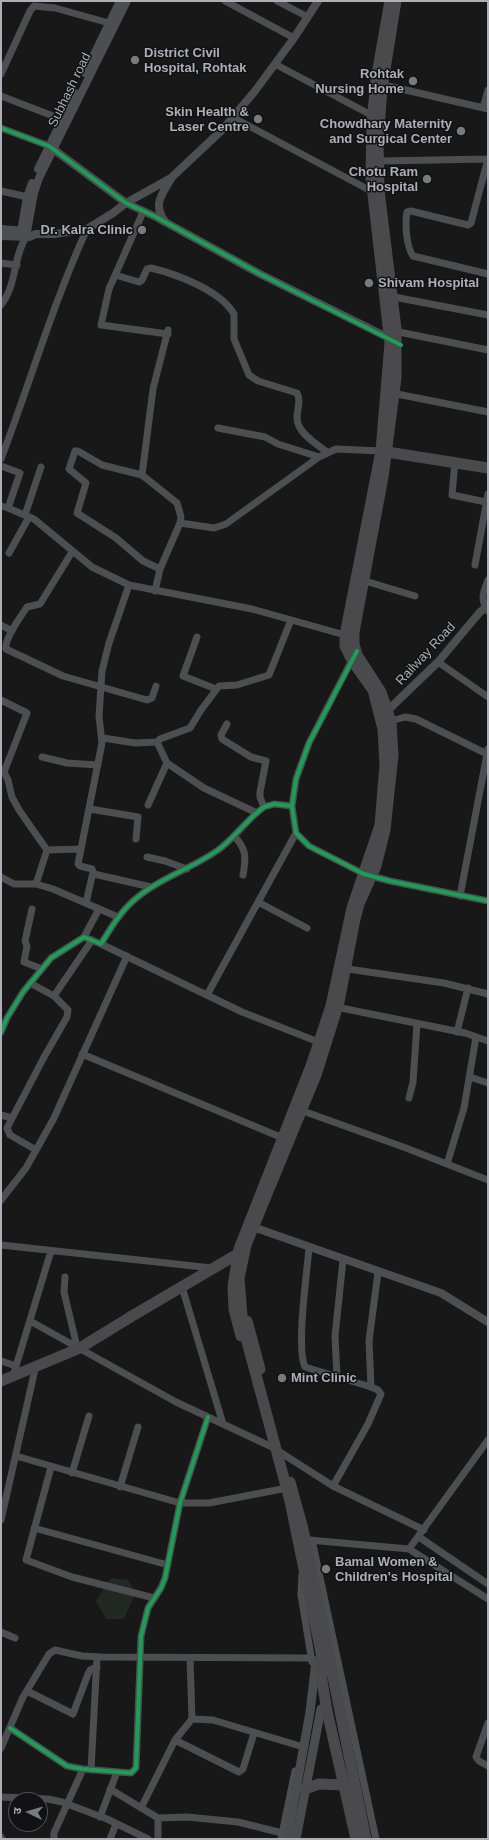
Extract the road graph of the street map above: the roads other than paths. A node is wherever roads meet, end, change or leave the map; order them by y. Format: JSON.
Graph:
{"nodes":[{"id":1,"x":120,"y":1,"type":"edge"},
{"id":2,"x":127,"y":1,"type":"edge"},
{"id":3,"x":225,"y":1,"type":"edge"},
{"id":4,"x":277,"y":1,"type":"edge"},
{"id":5,"x":318,"y":1,"type":"edge"},
{"id":6,"x":390,"y":1,"type":"edge"},
{"id":7,"x":397,"y":1,"type":"edge"},
{"id":8,"x":308,"y":16,"type":"junction"},
{"id":9,"x":109,"y":23,"type":"junction"},
{"id":10,"x":294,"y":38,"type":"junction"},
{"id":11,"x":275,"y":64,"type":"junction"},
{"id":12,"x":1,"y":74,"type":"edge"},
{"id":13,"x":384,"y":85,"type":"junction"},
{"id":14,"x":80,"y":89,"type":"junction"},
{"id":15,"x":488,"y":90,"type":"edge"},
{"id":16,"x":1,"y":96,"type":"edge"},
{"id":17,"x":486,"y":109,"type":"edge"},
{"id":18,"x":373,"y":116,"type":"junction"},
{"id":19,"x":232,"y":117,"type":"junction"},
{"id":20,"x":65,"y":121,"type":"junction"},
{"id":21,"x":1,"y":128,"type":"edge"},
{"id":22,"x":51,"y":148,"type":"junction"},
{"id":23,"x":488,"y":159,"type":"edge"},
{"id":24,"x":376,"y":164,"type":"junction"},
{"id":25,"x":171,"y":178,"type":"junction"},
{"id":26,"x":1,"y":191,"type":"edge"},
{"id":27,"x":373,"y":192,"type":"junction"},
{"id":28,"x":30,"y":198,"type":"junction"},
{"id":29,"x":126,"y":203,"type":"junction"},
{"id":30,"x":143,"y":212,"type":"junction"},
{"id":31,"x":164,"y":221,"type":"junction"},
{"id":32,"x":87,"y":228,"type":"junction"},
{"id":33,"x":1,"y":229,"type":"edge"},
{"id":34,"x":1,"y":236,"type":"edge"},
{"id":35,"x":23,"y":236,"type":"junction"},
{"id":36,"x":1,"y":263,"type":"edge"},
{"id":37,"x":17,"y":265,"type":"junction"},
{"id":38,"x":488,"y":274,"type":"edge"},
{"id":39,"x":115,"y":275,"type":"junction"},
{"id":40,"x":394,"y":297,"type":"junction"},
{"id":41,"x":1,"y":305,"type":"edge"},
{"id":42,"x":488,"y":315,"type":"edge"},
{"id":43,"x":399,"y":332,"type":"junction"},
{"id":44,"x":390,"y":339,"type":"junction"},
{"id":45,"x":401,"y":344,"type":"junction"},
{"id":46,"x":488,"y":350,"type":"edge"},
{"id":47,"x":397,"y":394,"type":"junction"},
{"id":48,"x":488,"y":412,"type":"edge"},
{"id":49,"x":218,"y":428,"type":"dead end"},
{"id":50,"x":386,"y":451,"type":"junction"},
{"id":51,"x":327,"y":452,"type":"junction"},
{"id":52,"x":319,"y":457,"type":"junction"},
{"id":53,"x":1,"y":460,"type":"edge"},
{"id":54,"x":456,"y":462,"type":"junction"},
{"id":55,"x":1,"y":466,"type":"edge"},
{"id":56,"x":41,"y":467,"type":"dead end"},
{"id":57,"x":488,"y":468,"type":"edge"},
{"id":58,"x":142,"y":475,"type":"junction"},
{"id":59,"x":488,"y":494,"type":"edge"},
{"id":60,"x":486,"y":502,"type":"junction"},
{"id":61,"x":5,"y":507,"type":"edge"},
{"id":62,"x":27,"y":516,"type":"junction"},
{"id":63,"x":180,"y":523,"type":"junction"},
{"id":64,"x":72,"y":552,"type":"junction"},
{"id":65,"x":9,"y":553,"type":"dead end"},
{"id":66,"x":475,"y":565,"type":"dead end"},
{"id":67,"x":160,"y":569,"type":"junction"},
{"id":68,"x":488,"y":580,"type":"edge"},
{"id":69,"x":365,"y":581,"type":"junction"},
{"id":70,"x":129,"y":585,"type":"junction"},
{"id":71,"x":155,"y":590,"type":"junction"},
{"id":72,"x":415,"y":596,"type":"dead end"},
{"id":73,"x":487,"y":608,"type":"edge"},
{"id":74,"x":291,"y":620,"type":"junction"},
{"id":75,"x":1,"y":625,"type":"edge"},
{"id":76,"x":12,"y":631,"type":"junction"},
{"id":77,"x":345,"y":635,"type":"junction"},
{"id":78,"x":197,"y":637,"type":"dead end"},
{"id":79,"x":354,"y":655,"type":"junction"},
{"id":80,"x":438,"y":662,"type":"junction"},
{"id":81,"x":100,"y":686,"type":"junction"},
{"id":82,"x":156,"y":686,"type":"dead end"},
{"id":83,"x":216,"y":689,"type":"junction"},
{"id":84,"x":488,"y":697,"type":"edge"},
{"id":85,"x":1,"y":700,"type":"edge"},
{"id":86,"x":387,"y":716,"type":"junction"},
{"id":87,"x":227,"y":724,"type":"dead end"},
{"id":88,"x":103,"y":738,"type":"junction"},
{"id":89,"x":157,"y":742,"type":"junction"},
{"id":90,"x":488,"y":752,"type":"edge"},
{"id":91,"x":42,"y":757,"type":"dead end"},
{"id":92,"x":167,"y":763,"type":"junction"},
{"id":93,"x":98,"y":765,"type":"junction"},
{"id":94,"x":148,"y":805,"type":"dead end"},
{"id":95,"x":292,"y":806,"type":"junction"},
{"id":96,"x":264,"y":807,"type":"junction"},
{"id":97,"x":90,"y":809,"type":"junction"},
{"id":98,"x":257,"y":813,"type":"junction"},
{"id":99,"x":296,"y":833,"type":"junction"},
{"id":100,"x":234,"y":836,"type":"junction"},
{"id":101,"x":136,"y":839,"type":"dead end"},
{"id":102,"x":81,"y":849,"type":"junction"},
{"id":103,"x":47,"y":850,"type":"junction"},
{"id":104,"x":147,"y":857,"type":"dead end"},
{"id":105,"x":187,"y":869,"type":"junction"},
{"id":106,"x":94,"y":874,"type":"junction"},
{"id":107,"x":243,"y":875,"type":"dead end"},
{"id":108,"x":369,"y":875,"type":"junction"},
{"id":109,"x":1,"y":878,"type":"edge"},
{"id":110,"x":36,"y":884,"type":"junction"},
{"id":111,"x":151,"y":887,"type":"junction"},
{"id":112,"x":460,"y":896,"type":"junction"},
{"id":113,"x":488,"y":901,"type":"edge"},
{"id":114,"x":258,"y":902,"type":"junction"},
{"id":115,"x":86,"y":903,"type":"junction"},
{"id":116,"x":32,"y":909,"type":"dead end"},
{"id":117,"x":99,"y":909,"type":"junction"},
{"id":118,"x":118,"y":917,"type":"junction"},
{"id":119,"x":307,"y":928,"type":"dead end"},
{"id":120,"x":84,"y":937,"type":"junction"},
{"id":121,"x":92,"y":940,"type":"junction"},
{"id":122,"x":101,"y":944,"type":"junction"},
{"id":123,"x":127,"y":956,"type":"junction"},
{"id":124,"x":42,"y":969,"type":"junction"},
{"id":125,"x":348,"y":969,"type":"junction"},
{"id":126,"x":30,"y":983,"type":"junction"},
{"id":127,"x":468,"y":988,"type":"junction"},
{"id":128,"x":488,"y":994,"type":"edge"},
{"id":129,"x":207,"y":995,"type":"junction"},
{"id":130,"x":54,"y":996,"type":"junction"},
{"id":131,"x":341,"y":1008,"type":"junction"},
{"id":132,"x":417,"y":1024,"type":"junction"},
{"id":133,"x":1,"y":1032,"type":"edge"},
{"id":134,"x":458,"y":1032,"type":"junction"},
{"id":135,"x":476,"y":1037,"type":"junction"},
{"id":136,"x":488,"y":1042,"type":"edge"},
{"id":137,"x":324,"y":1044,"type":"junction"},
{"id":138,"x":82,"y":1054,"type":"junction"},
{"id":139,"x":470,"y":1077,"type":"junction"},
{"id":140,"x":488,"y":1084,"type":"edge"},
{"id":141,"x":409,"y":1098,"type":"dead end"},
{"id":142,"x":303,"y":1111,"type":"junction"},
{"id":143,"x":1,"y":1115,"type":"edge"},
{"id":144,"x":12,"y":1118,"type":"junction"},
{"id":145,"x":286,"y":1140,"type":"junction"},
{"id":146,"x":36,"y":1150,"type":"junction"},
{"id":147,"x":447,"y":1164,"type":"junction"},
{"id":148,"x":488,"y":1180,"type":"edge"},
{"id":149,"x":1,"y":1200,"type":"edge"},
{"id":150,"x":252,"y":1227,"type":"junction"},
{"id":151,"x":1,"y":1245,"type":"edge"},
{"id":152,"x":248,"y":1248,"type":"junction"},
{"id":153,"x":309,"y":1248,"type":"junction"},
{"id":154,"x":51,"y":1251,"type":"junction"},
{"id":155,"x":237,"y":1255,"type":"junction"},
{"id":156,"x":342,"y":1260,"type":"junction"},
{"id":157,"x":214,"y":1269,"type":"junction"},
{"id":158,"x":378,"y":1272,"type":"junction"},
{"id":159,"x":65,"y":1277,"type":"dead end"},
{"id":160,"x":182,"y":1287,"type":"junction"},
{"id":161,"x":30,"y":1321,"type":"junction"},
{"id":162,"x":488,"y":1323,"type":"edge"},
{"id":163,"x":79,"y":1348,"type":"junction"},
{"id":164,"x":1,"y":1361,"type":"edge"},
{"id":165,"x":36,"y":1365,"type":"junction"},
{"id":166,"x":15,"y":1371,"type":"junction"},
{"id":167,"x":337,"y":1377,"type":"junction"},
{"id":168,"x":1,"y":1381,"type":"edge"},
{"id":169,"x":371,"y":1387,"type":"junction"},
{"id":170,"x":89,"y":1416,"type":"dead end"},
{"id":171,"x":208,"y":1417,"type":"junction"},
{"id":172,"x":223,"y":1424,"type":"junction"},
{"id":173,"x":138,"y":1427,"type":"dead end"},
{"id":174,"x":488,"y":1440,"type":"edge"},
{"id":175,"x":272,"y":1448,"type":"junction"},
{"id":176,"x":282,"y":1453,"type":"junction"},
{"id":177,"x":16,"y":1456,"type":"junction"},
{"id":178,"x":51,"y":1467,"type":"junction"},
{"id":179,"x":72,"y":1473,"type":"junction"},
{"id":180,"x":334,"y":1486,"type":"junction"},
{"id":181,"x":120,"y":1487,"type":"junction"},
{"id":182,"x":282,"y":1489,"type":"junction"},
{"id":183,"x":180,"y":1504,"type":"junction"},
{"id":184,"x":1,"y":1520,"type":"edge"},
{"id":185,"x":34,"y":1528,"type":"junction"},
{"id":186,"x":424,"y":1530,"type":"junction"},
{"id":187,"x":418,"y":1537,"type":"junction"},
{"id":188,"x":304,"y":1540,"type":"junction"},
{"id":189,"x":409,"y":1549,"type":"junction"},
{"id":190,"x":168,"y":1565,"type":"junction"},
{"id":191,"x":488,"y":1584,"type":"edge"},
{"id":192,"x":154,"y":1598,"type":"junction"},
{"id":193,"x":488,"y":1599,"type":"edge"},
{"id":194,"x":1,"y":1632,"type":"edge"},
{"id":195,"x":15,"y":1638,"type":"dead end"},
{"id":196,"x":314,"y":1655,"type":"junction"},
{"id":197,"x":97,"y":1657,"type":"junction"},
{"id":198,"x":139,"y":1657,"type":"junction"},
{"id":199,"x":190,"y":1658,"type":"junction"},
{"id":200,"x":97,"y":1667,"type":"junction"},
{"id":201,"x":326,"y":1674,"type":"junction"},
{"id":202,"x":27,"y":1691,"type":"junction"},
{"id":203,"x":335,"y":1691,"type":"junction"},
{"id":204,"x":324,"y":1695,"type":"junction"},
{"id":205,"x":338,"y":1704,"type":"junction"},
{"id":206,"x":324,"y":1708,"type":"junction"},
{"id":207,"x":310,"y":1712,"type":"junction"},
{"id":208,"x":192,"y":1719,"type":"junction"},
{"id":209,"x":488,"y":1723,"type":"edge"},
{"id":210,"x":10,"y":1728,"type":"junction"},
{"id":211,"x":254,"y":1733,"type":"junction"},
{"id":212,"x":175,"y":1740,"type":"junction"},
{"id":213,"x":300,"y":1746,"type":"junction"},
{"id":214,"x":1,"y":1748,"type":"edge"},
{"id":215,"x":488,"y":1766,"type":"edge"},
{"id":216,"x":83,"y":1769,"type":"junction"},
{"id":217,"x":91,"y":1770,"type":"junction"},
{"id":218,"x":117,"y":1772,"type":"junction"},
{"id":219,"x":344,"y":1784,"type":"junction"},
{"id":220,"x":305,"y":1789,"type":"junction"},
{"id":221,"x":110,"y":1790,"type":"junction"},
{"id":222,"x":1,"y":1797,"type":"edge"},
{"id":223,"x":68,"y":1805,"type":"junction"},
{"id":224,"x":140,"y":1808,"type":"junction"},
{"id":225,"x":100,"y":1817,"type":"junction"},
{"id":226,"x":158,"y":1818,"type":"junction"},
{"id":227,"x":116,"y":1824,"type":"junction"},
{"id":228,"x":283,"y":1837,"type":"edge"},
{"id":229,"x":54,"y":1839,"type":"edge"},
{"id":230,"x":110,"y":1839,"type":"edge"},
{"id":231,"x":148,"y":1839,"type":"edge"},
{"id":232,"x":158,"y":1839,"type":"edge"},
{"id":233,"x":296,"y":1839,"type":"edge"},
{"id":234,"x":356,"y":1839,"type":"edge"},
{"id":235,"x":366,"y":1839,"type":"edge"},
{"id":236,"x":376,"y":1839,"type":"edge"}],
"edges":[{"from":1,"to":9,"type":"street","name":"Subhash road"},
{"from":2,"to":14,"type":"street","name":"Subhash road"},
{"from":3,"to":10,"type":"street"},
{"from":4,"to":8,"type":"street"},
{"from":5,"to":8,"type":"street"},
{"from":6,"to":18,"type":"main road"},
{"from":7,"to":13,"type":"main road"},
{"from":7,"to":150,"type":"main road","bridge":true},
{"from":8,"to":10,"type":"street"},
{"from":9,"to":12,"type":"street"},
{"from":9,"to":14,"type":"street","name":"Subhash road"},
{"from":10,"to":11,"type":"street"},
{"from":11,"to":18,"type":"street"},
{"from":11,"to":19,"type":"street"},
{"from":13,"to":17,"type":"street"},
{"from":13,"to":24,"type":"main road"},
{"from":14,"to":20,"type":"street","name":"Subhash road"},
{"from":15,"to":17,"type":"street"},
{"from":16,"to":20,"type":"street"},
{"from":18,"to":24,"type":"main road"},
{"from":19,"to":25,"type":"street"},
{"from":19,"to":27,"type":"street"},
{"from":20,"to":22,"type":"street","name":"Subhash road"},
{"from":21,"to":22,"type":"street"},
{"from":22,"to":28,"type":"street","name":"Subhash road"},
{"from":22,"to":29,"type":"street"},
{"from":23,"to":24,"type":"street"},
{"from":23,"to":38,"type":"street"},
{"from":24,"to":27,"type":"main road"},
{"from":24,"to":40,"type":"main road"},
{"from":25,"to":29,"type":"street"},
{"from":25,"to":31,"type":"street"},
{"from":26,"to":28,"type":"street"},
{"from":27,"to":44,"type":"main road"},
{"from":28,"to":35,"type":"street","name":"Subhash road"},
{"from":29,"to":30,"type":"street"},
{"from":29,"to":32,"type":"street"},
{"from":30,"to":31,"type":"street"},
{"from":30,"to":39,"type":"street"},
{"from":31,"to":44,"type":"street"},
{"from":32,"to":35,"type":"street"},
{"from":32,"to":53,"type":"street"},
{"from":33,"to":35,"type":"street"},
{"from":34,"to":35,"type":"street"},
{"from":35,"to":37,"type":"street"},
{"from":36,"to":37,"type":"street"},
{"from":37,"to":41,"type":"street"},
{"from":39,"to":51,"type":"street"},
{"from":39,"to":58,"type":"street"},
{"from":40,"to":42,"type":"street"},
{"from":40,"to":43,"type":"main road"},
{"from":43,"to":45,"type":"main road"},
{"from":43,"to":46,"type":"street"},
{"from":44,"to":45,"type":"street"},
{"from":44,"to":50,"type":"main road"},
{"from":45,"to":47,"type":"main road"},
{"from":47,"to":48,"type":"street"},
{"from":47,"to":50,"type":"main road"},
{"from":49,"to":52,"type":"street"},
{"from":50,"to":51,"type":"street"},
{"from":50,"to":54,"type":"main road"},
{"from":50,"to":69,"type":"main road"},
{"from":50,"to":77,"type":"main road"},
{"from":51,"to":52,"type":"street"},
{"from":52,"to":63,"type":"street"},
{"from":54,"to":57,"type":"main road"},
{"from":54,"to":60,"type":"street"},
{"from":55,"to":61,"type":"street"},
{"from":56,"to":62,"type":"street"},
{"from":58,"to":63,"type":"street"},
{"from":58,"to":67,"type":"street"},
{"from":59,"to":60,"type":"street"},
{"from":60,"to":66,"type":"street"},
{"from":61,"to":62,"type":"street"},
{"from":62,"to":64,"type":"street"},
{"from":62,"to":65,"type":"street"},
{"from":63,"to":67,"type":"street"},
{"from":64,"to":70,"type":"street"},
{"from":64,"to":76,"type":"street"},
{"from":67,"to":71,"type":"street"},
{"from":68,"to":73,"type":"street"},
{"from":69,"to":72,"type":"street"},
{"from":69,"to":79,"type":"main road"},
{"from":70,"to":71,"type":"street"},
{"from":70,"to":81,"type":"street"},
{"from":71,"to":74,"type":"street"},
{"from":73,"to":80,"type":"street","name":"Railway Road"},
{"from":74,"to":77,"type":"street"},
{"from":74,"to":83,"type":"street"},
{"from":75,"to":76,"type":"street"},
{"from":76,"to":81,"type":"street"},
{"from":77,"to":79,"type":"main road"},
{"from":78,"to":83,"type":"street"},
{"from":79,"to":86,"type":"main road"},
{"from":79,"to":95,"type":"street"},
{"from":80,"to":84,"type":"street"},
{"from":80,"to":86,"type":"street","name":"Railway Road"},
{"from":81,"to":82,"type":"street"},
{"from":81,"to":88,"type":"street"},
{"from":83,"to":89,"type":"street"},
{"from":85,"to":103,"type":"street"},
{"from":86,"to":90,"type":"street"},
{"from":86,"to":108,"type":"main road"},
{"from":87,"to":96,"type":"street"},
{"from":88,"to":89,"type":"street"},
{"from":88,"to":93,"type":"street"},
{"from":89,"to":92,"type":"street"},
{"from":90,"to":112,"type":"street"},
{"from":91,"to":93,"type":"street"},
{"from":92,"to":94,"type":"street"},
{"from":92,"to":98,"type":"street"},
{"from":93,"to":97,"type":"street"},
{"from":95,"to":96,"type":"street"},
{"from":95,"to":99,"type":"street"},
{"from":96,"to":98,"type":"street"},
{"from":97,"to":101,"type":"street"},
{"from":97,"to":102,"type":"street"},
{"from":98,"to":100,"type":"street"},
{"from":99,"to":108,"type":"street"},
{"from":99,"to":114,"type":"street"},
{"from":100,"to":105,"type":"street"},
{"from":100,"to":107,"type":"street"},
{"from":102,"to":103,"type":"street"},
{"from":102,"to":106,"type":"street"},
{"from":103,"to":110,"type":"street"},
{"from":104,"to":105,"type":"street"},
{"from":105,"to":111,"type":"street"},
{"from":106,"to":111,"type":"street"},
{"from":106,"to":115,"type":"street"},
{"from":108,"to":112,"type":"street"},
{"from":108,"to":125,"type":"main road"},
{"from":108,"to":137,"type":"main road"},
{"from":109,"to":110,"type":"street"},
{"from":110,"to":115,"type":"street"},
{"from":111,"to":118,"type":"street"},
{"from":112,"to":113,"type":"street"},
{"from":114,"to":119,"type":"street"},
{"from":114,"to":129,"type":"street"},
{"from":115,"to":117,"type":"street"},
{"from":116,"to":124,"type":"street"},
{"from":117,"to":118,"type":"street"},
{"from":117,"to":120,"type":"street"},
{"from":118,"to":122,"type":"street"},
{"from":120,"to":121,"type":"street"},
{"from":120,"to":124,"type":"street"},
{"from":121,"to":122,"type":"street"},
{"from":121,"to":130,"type":"street"},
{"from":122,"to":123,"type":"street"},
{"from":123,"to":129,"type":"street"},
{"from":123,"to":138,"type":"street"},
{"from":124,"to":126,"type":"street"},
{"from":125,"to":127,"type":"street"},
{"from":125,"to":131,"type":"main road"},
{"from":126,"to":130,"type":"street"},
{"from":126,"to":133,"type":"street"},
{"from":127,"to":128,"type":"street"},
{"from":127,"to":134,"type":"street"},
{"from":129,"to":137,"type":"street"},
{"from":130,"to":144,"type":"street"},
{"from":131,"to":132,"type":"street"},
{"from":131,"to":137,"type":"main road"},
{"from":132,"to":134,"type":"street"},
{"from":132,"to":141,"type":"street"},
{"from":134,"to":135,"type":"street"},
{"from":135,"to":136,"type":"street"},
{"from":135,"to":139,"type":"street"},
{"from":137,"to":142,"type":"main road"},
{"from":137,"to":145,"type":"main road"},
{"from":138,"to":145,"type":"street"},
{"from":138,"to":146,"type":"street"},
{"from":139,"to":140,"type":"street"},
{"from":139,"to":147,"type":"street"},
{"from":142,"to":145,"type":"main road"},
{"from":142,"to":147,"type":"street"},
{"from":143,"to":144,"type":"street"},
{"from":144,"to":146,"type":"street"},
{"from":145,"to":150,"type":"main road"},
{"from":146,"to":149,"type":"street"},
{"from":147,"to":148,"type":"street"},
{"from":150,"to":152,"type":"main road"},
{"from":150,"to":153,"type":"street"},
{"from":150,"to":155,"type":"main road"},
{"from":150,"to":162,"type":"street","bridge":true},
{"from":150,"to":201,"type":"main road","bridge":true},
{"from":151,"to":154,"type":"street"},
{"from":152,"to":155,"type":"main road"},
{"from":152,"to":176,"type":"main road"},
{"from":153,"to":156,"type":"street"},
{"from":153,"to":167,"type":"street"},
{"from":154,"to":157,"type":"street"},
{"from":154,"to":161,"type":"street"},
{"from":155,"to":157,"type":"main road"},
{"from":155,"to":175,"type":"main road"},
{"from":156,"to":158,"type":"street"},
{"from":156,"to":167,"type":"street"},
{"from":157,"to":160,"type":"main road"},
{"from":158,"to":162,"type":"street"},
{"from":158,"to":169,"type":"street"},
{"from":159,"to":163,"type":"street"},
{"from":160,"to":163,"type":"main road"},
{"from":160,"to":172,"type":"street"},
{"from":161,"to":163,"type":"street"},
{"from":161,"to":166,"type":"street"},
{"from":163,"to":165,"type":"main road"},
{"from":163,"to":171,"type":"street"},
{"from":164,"to":166,"type":"street"},
{"from":165,"to":166,"type":"main road"},
{"from":165,"to":177,"type":"street"},
{"from":166,"to":168,"type":"main road"},
{"from":167,"to":169,"type":"street"},
{"from":169,"to":180,"type":"street"},
{"from":170,"to":179,"type":"street"},
{"from":171,"to":172,"type":"street"},
{"from":171,"to":183,"type":"street"},
{"from":172,"to":175,"type":"street"},
{"from":173,"to":181,"type":"street"},
{"from":174,"to":186,"type":"street"},
{"from":175,"to":176,"type":"street"},
{"from":175,"to":182,"type":"main road"},
{"from":176,"to":180,"type":"street"},
{"from":176,"to":188,"type":"main road"},
{"from":177,"to":178,"type":"street"},
{"from":177,"to":184,"type":"street"},
{"from":178,"to":179,"type":"street"},
{"from":178,"to":185,"type":"street"},
{"from":179,"to":181,"type":"street"},
{"from":180,"to":186,"type":"street"},
{"from":181,"to":183,"type":"street"},
{"from":182,"to":183,"type":"street"},
{"from":182,"to":188,"type":"main road"},
{"from":183,"to":190,"type":"street"},
{"from":185,"to":190,"type":"street"},
{"from":185,"to":192,"type":"street"},
{"from":186,"to":187,"type":"street"},
{"from":187,"to":189,"type":"street"},
{"from":187,"to":191,"type":"street"},
{"from":188,"to":189,"type":"street"},
{"from":188,"to":196,"type":"main road"},
{"from":188,"to":203,"type":"main road"},
{"from":188,"to":236,"type":"street"},
{"from":189,"to":193,"type":"street"},
{"from":190,"to":192,"type":"street"},
{"from":192,"to":198,"type":"street"},
{"from":194,"to":195,"type":"street"},
{"from":196,"to":199,"type":"street"},
{"from":196,"to":204,"type":"main road"},
{"from":196,"to":207,"type":"main road"},
{"from":196,"to":213,"type":"street"},
{"from":197,"to":198,"type":"street"},
{"from":197,"to":200,"type":"street"},
{"from":197,"to":202,"type":"street"},
{"from":198,"to":199,"type":"street"},
{"from":198,"to":218,"type":"street"},
{"from":199,"to":208,"type":"street"},
{"from":200,"to":202,"type":"street"},
{"from":200,"to":217,"type":"street"},
{"from":201,"to":203,"type":"main road"},
{"from":201,"to":204,"type":"main road"},
{"from":202,"to":210,"type":"street"},
{"from":203,"to":205,"type":"main road"},
{"from":204,"to":206,"type":"main road"},
{"from":205,"to":206,"type":"main road"},
{"from":205,"to":235,"type":"main road"},
{"from":206,"to":207,"type":"main road"},
{"from":206,"to":219,"type":"main road"},
{"from":206,"to":220,"type":"main road"},
{"from":207,"to":228,"type":"main road"},
{"from":208,"to":211,"type":"street"},
{"from":208,"to":212,"type":"street"},
{"from":209,"to":215,"type":"street"},
{"from":210,"to":214,"type":"street"},
{"from":210,"to":216,"type":"street"},
{"from":211,"to":212,"type":"street"},
{"from":211,"to":213,"type":"street"},
{"from":212,"to":224,"type":"street"},
{"from":213,"to":228,"type":"street"},
{"from":216,"to":217,"type":"street"},
{"from":216,"to":223,"type":"street"},
{"from":217,"to":218,"type":"street"},
{"from":218,"to":221,"type":"street"},
{"from":219,"to":220,"type":"main road"},
{"from":219,"to":234,"type":"main road"},
{"from":220,"to":233,"type":"main road"},
{"from":221,"to":224,"type":"street"},
{"from":221,"to":225,"type":"street"},
{"from":222,"to":223,"type":"street"},
{"from":223,"to":225,"type":"street"},
{"from":223,"to":229,"type":"street"},
{"from":224,"to":226,"type":"street"},
{"from":225,"to":227,"type":"street"},
{"from":226,"to":228,"type":"street"},
{"from":226,"to":232,"type":"street"},
{"from":227,"to":230,"type":"street"},
{"from":227,"to":231,"type":"street"}]}
